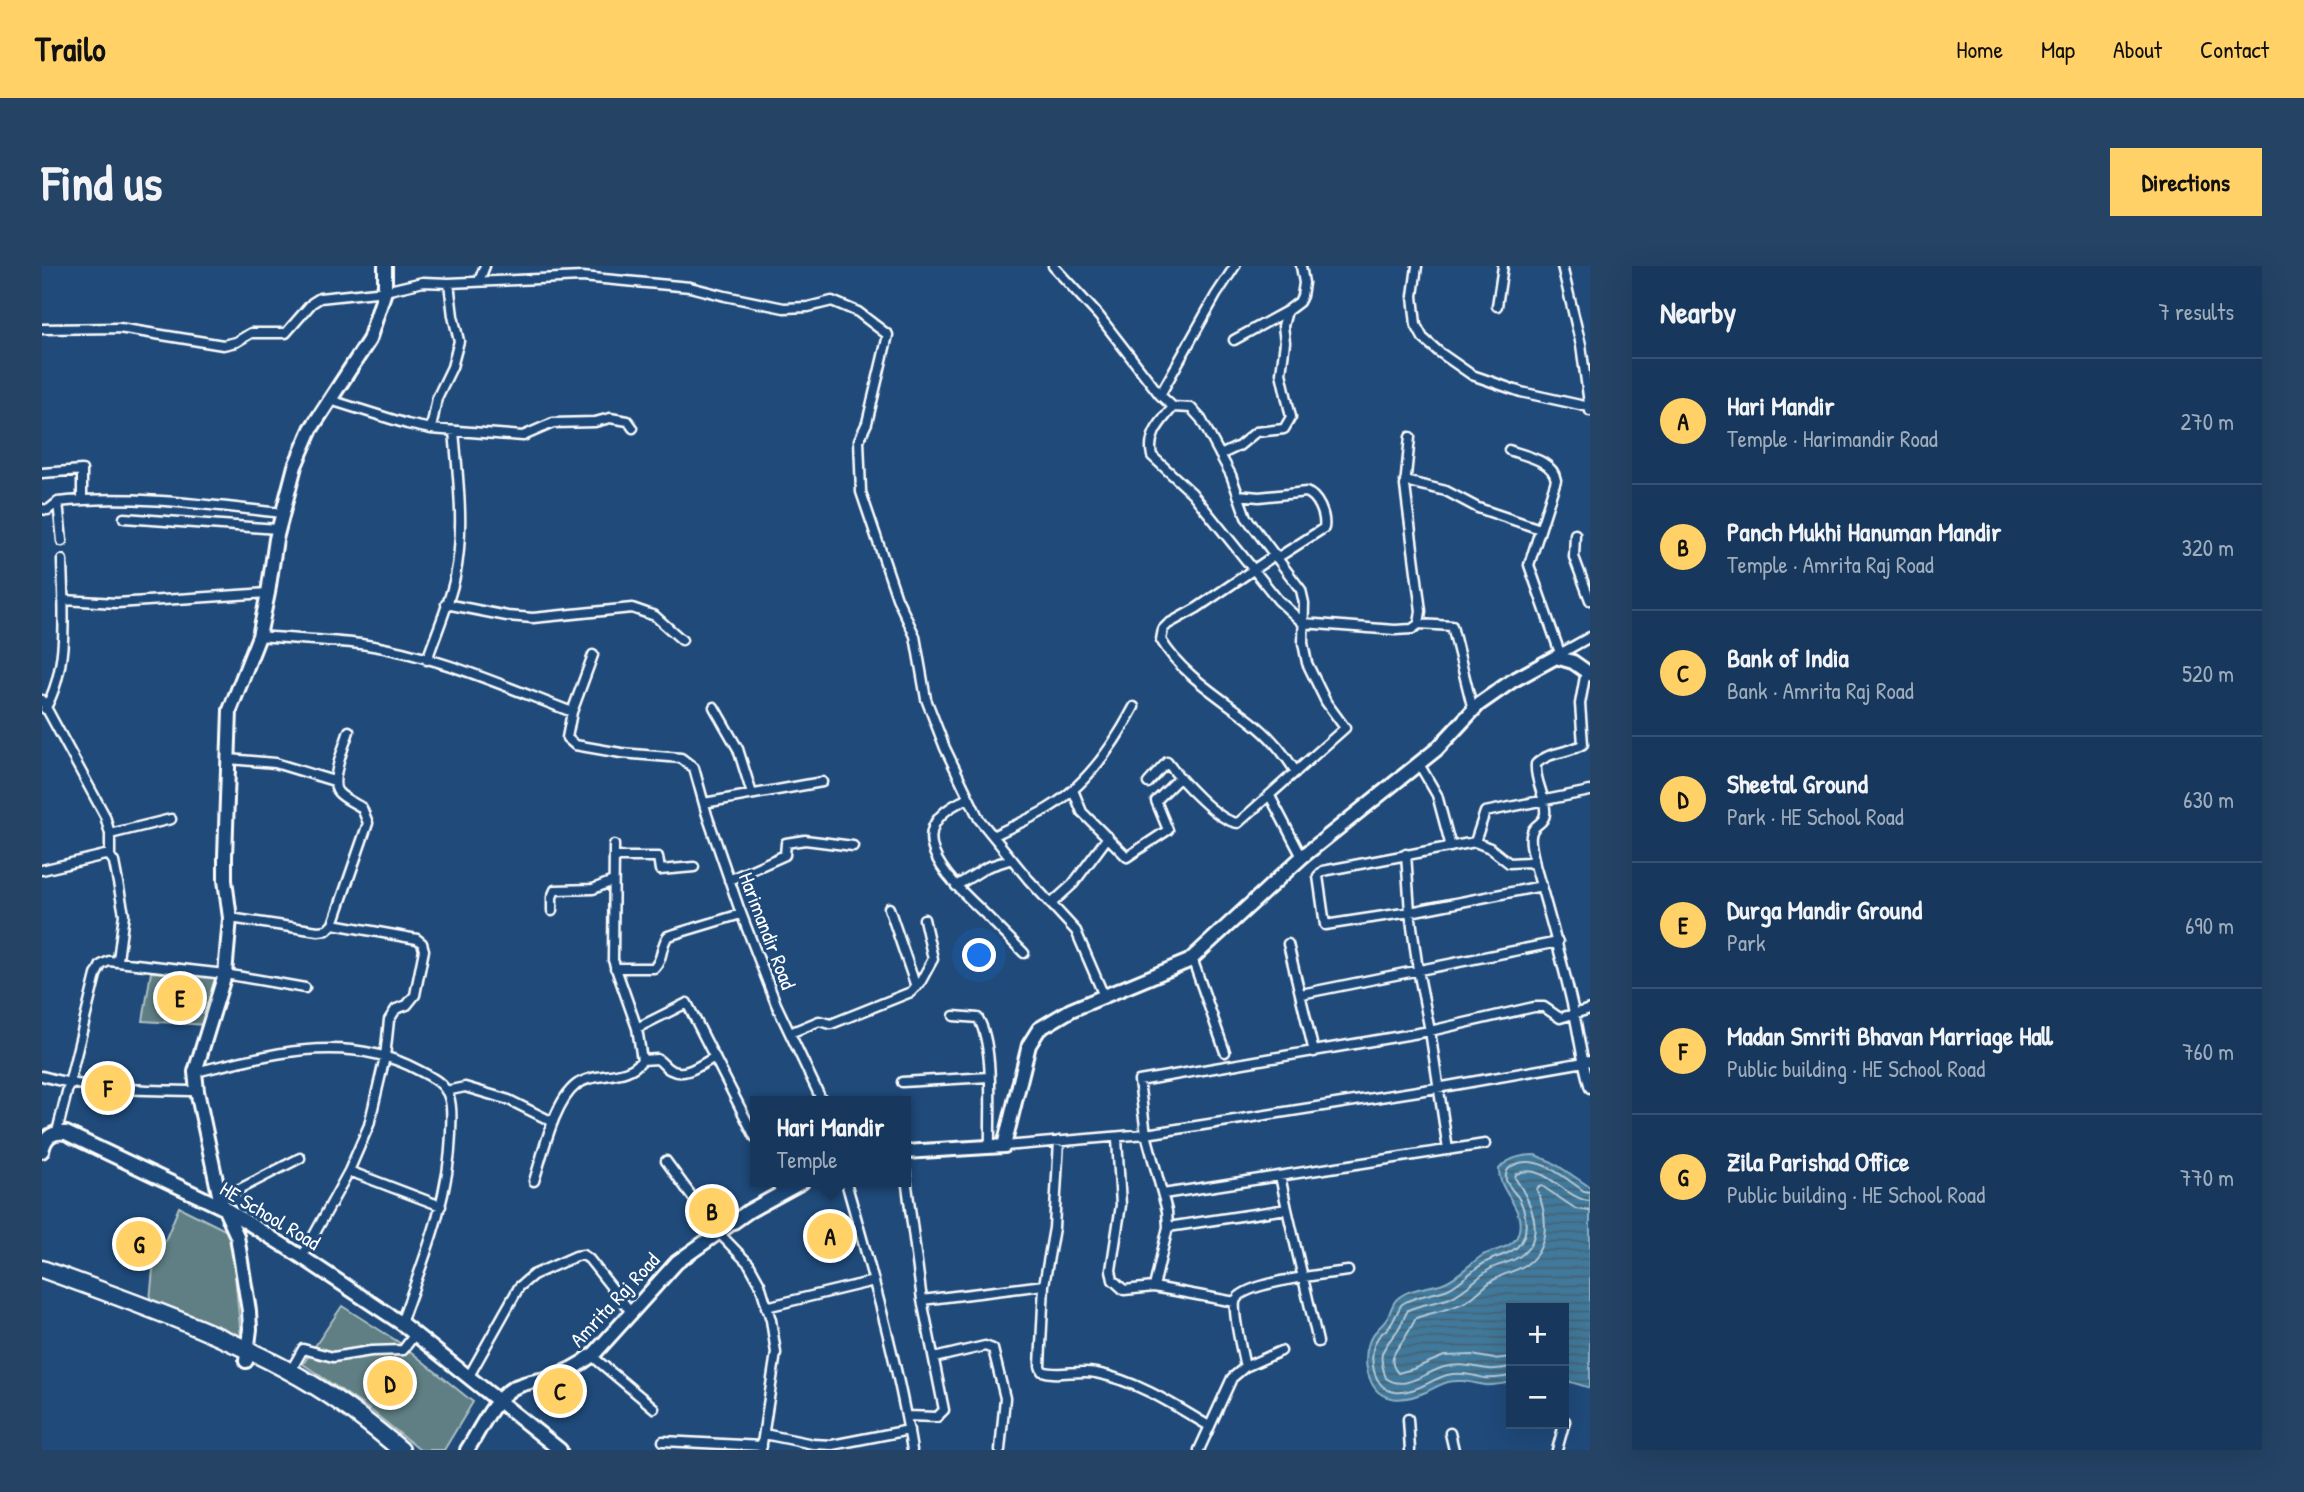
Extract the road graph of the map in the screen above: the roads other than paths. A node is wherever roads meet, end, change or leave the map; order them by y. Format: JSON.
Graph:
{"nodes":[{"id":1,"x":385,"y":266,"type":"edge"},
{"id":2,"x":485,"y":266,"type":"edge"},
{"id":3,"x":1053,"y":266,"type":"edge"},
{"id":4,"x":1235,"y":266,"type":"edge"},
{"id":5,"x":1301,"y":266,"type":"edge"},
{"id":6,"x":1418,"y":266,"type":"edge"},
{"id":7,"x":1503,"y":266,"type":"edge"},
{"id":8,"x":1562,"y":266,"type":"edge"},
{"id":9,"x":479,"y":281,"type":"junction"},
{"id":10,"x":449,"y":283,"type":"junction"},
{"id":11,"x":385,"y":291,"type":"junction"},
{"id":12,"x":1497,"y":306,"type":"dead end"},
{"id":13,"x":1287,"y":311,"type":"junction"},
{"id":14,"x":42,"y":329,"type":"edge"},
{"id":15,"x":1234,"y":340,"type":"dead end"},
{"id":16,"x":1160,"y":395,"type":"junction"},
{"id":17,"x":330,"y":400,"type":"junction"},
{"id":18,"x":1173,"y":407,"type":"junction"},
{"id":19,"x":1590,"y":409,"type":"edge"},
{"id":20,"x":633,"y":428,"type":"dead end"},
{"id":21,"x":431,"y":429,"type":"junction"},
{"id":22,"x":454,"y":430,"type":"junction"},
{"id":23,"x":1410,"y":437,"type":"dead end"},
{"id":24,"x":1509,"y":450,"type":"dead end"},
{"id":25,"x":1220,"y":455,"type":"junction"},
{"id":26,"x":42,"y":473,"type":"edge"},
{"id":27,"x":1405,"y":481,"type":"junction"},
{"id":28,"x":1238,"y":495,"type":"junction"},
{"id":29,"x":82,"y":499,"type":"junction"},
{"id":30,"x":58,"y":502,"type":"junction"},
{"id":31,"x":42,"y":509,"type":"edge"},
{"id":32,"x":282,"y":513,"type":"junction"},
{"id":33,"x":124,"y":518,"type":"dead end"},
{"id":34,"x":278,"y":529,"type":"junction"},
{"id":35,"x":1540,"y":529,"type":"junction"},
{"id":36,"x":1575,"y":534,"type":"dead end"},
{"id":37,"x":62,"y":541,"type":"dead end"},
{"id":38,"x":1276,"y":556,"type":"junction"},
{"id":39,"x":62,"y":560,"type":"dead end"},
{"id":40,"x":1254,"y":569,"type":"junction"},
{"id":41,"x":268,"y":593,"type":"junction"},
{"id":42,"x":63,"y":600,"type":"junction"},
{"id":43,"x":1590,"y":600,"type":"edge"},
{"id":44,"x":446,"y":604,"type":"junction"},
{"id":45,"x":1303,"y":623,"type":"junction"},
{"id":46,"x":1419,"y":624,"type":"junction"},
{"id":47,"x":259,"y":636,"type":"junction"},
{"id":48,"x":1590,"y":637,"type":"edge"},
{"id":49,"x":682,"y":640,"type":"dead end"},
{"id":50,"x":1560,"y":653,"type":"junction"},
{"id":51,"x":593,"y":655,"type":"dead end"},
{"id":52,"x":427,"y":660,"type":"junction"},
{"id":53,"x":1547,"y":660,"type":"junction"},
{"id":54,"x":1588,"y":672,"type":"edge"},
{"id":55,"x":43,"y":706,"type":"edge"},
{"id":56,"x":714,"y":707,"type":"dead end"},
{"id":57,"x":1134,"y":707,"type":"dead end"},
{"id":58,"x":1473,"y":710,"type":"junction"},
{"id":59,"x":572,"y":712,"type":"junction"},
{"id":60,"x":349,"y":732,"type":"dead end"},
{"id":61,"x":229,"y":759,"type":"junction"},
{"id":62,"x":1419,"y":764,"type":"junction"},
{"id":63,"x":1296,"y":772,"type":"junction"},
{"id":64,"x":1179,"y":778,"type":"junction"},
{"id":65,"x":334,"y":780,"type":"junction"},
{"id":66,"x":822,"y":782,"type":"dead end"},
{"id":67,"x":1148,"y":783,"type":"dead end"},
{"id":68,"x":1073,"y":790,"type":"junction"},
{"id":69,"x":1590,"y":791,"type":"edge"},
{"id":70,"x":752,"y":794,"type":"junction"},
{"id":71,"x":1270,"y":796,"type":"junction"},
{"id":72,"x":969,"y":798,"type":"junction"},
{"id":73,"x":1542,"y":800,"type":"junction"},
{"id":74,"x":704,"y":803,"type":"junction"},
{"id":75,"x":171,"y":819,"type":"dead end"},
{"id":76,"x":110,"y":834,"type":"junction"},
{"id":77,"x":993,"y":836,"type":"junction"},
{"id":78,"x":1108,"y":837,"type":"junction"},
{"id":79,"x":1475,"y":842,"type":"junction"},
{"id":80,"x":614,"y":845,"type":"dead end"},
{"id":81,"x":853,"y":846,"type":"dead end"},
{"id":82,"x":1451,"y":846,"type":"junction"},
{"id":83,"x":1406,"y":854,"type":"junction"},
{"id":84,"x":110,"y":856,"type":"junction"},
{"id":85,"x":614,"y":857,"type":"junction"},
{"id":86,"x":1302,"y":857,"type":"junction"},
{"id":87,"x":1012,"y":859,"type":"junction"},
{"id":88,"x":1535,"y":866,"type":"junction"},
{"id":89,"x":694,"y":867,"type":"dead end"},
{"id":90,"x":42,"y":870,"type":"edge"},
{"id":91,"x":729,"y":880,"type":"junction"},
{"id":92,"x":613,"y":881,"type":"junction"},
{"id":93,"x":956,"y":886,"type":"junction"},
{"id":94,"x":1542,"y":886,"type":"junction"},
{"id":95,"x":1052,"y":903,"type":"junction"},
{"id":96,"x":889,"y":908,"type":"dead end"},
{"id":97,"x":552,"y":911,"type":"dead end"},
{"id":98,"x":1410,"y":912,"type":"junction"},
{"id":99,"x":741,"y":914,"type":"junction"},
{"id":100,"x":230,"y":918,"type":"junction"},
{"id":101,"x":925,"y":919,"type":"dead end"},
{"id":102,"x":333,"y":924,"type":"junction"},
{"id":103,"x":1558,"y":942,"type":"junction"},
{"id":104,"x":1288,"y":944,"type":"dead end"},
{"id":105,"x":1024,"y":953,"type":"dead end"},
{"id":106,"x":1192,"y":958,"type":"junction"},
{"id":107,"x":118,"y":960,"type":"junction"},
{"id":108,"x":615,"y":968,"type":"junction"},
{"id":109,"x":1418,"y":970,"type":"junction"},
{"id":110,"x":225,"y":974,"type":"junction"},
{"id":111,"x":916,"y":987,"type":"junction"},
{"id":112,"x":305,"y":988,"type":"dead end"},
{"id":113,"x":1301,"y":994,"type":"junction"},
{"id":114,"x":1104,"y":996,"type":"junction"},
{"id":115,"x":1590,"y":1009,"type":"edge"},
{"id":116,"x":1574,"y":1012,"type":"junction"},
{"id":117,"x":954,"y":1016,"type":"dead end"},
{"id":118,"x":636,"y":1028,"type":"junction"},
{"id":119,"x":1430,"y":1031,"type":"junction"},
{"id":120,"x":790,"y":1034,"type":"junction"},
{"id":121,"x":1225,"y":1052,"type":"dead end"},
{"id":122,"x":1314,"y":1052,"type":"junction"},
{"id":123,"x":385,"y":1057,"type":"junction"},
{"id":124,"x":715,"y":1057,"type":"junction"},
{"id":125,"x":642,"y":1060,"type":"junction"},
{"id":126,"x":1586,"y":1062,"type":"edge"},
{"id":127,"x":195,"y":1072,"type":"junction"},
{"id":128,"x":42,"y":1076,"type":"edge"},
{"id":129,"x":989,"y":1077,"type":"junction"},
{"id":130,"x":69,"y":1082,"type":"junction"},
{"id":131,"x":902,"y":1082,"type":"dead end"},
{"id":132,"x":1437,"y":1088,"type":"junction"},
{"id":133,"x":1590,"y":1088,"type":"edge"},
{"id":134,"x":197,"y":1091,"type":"junction"},
{"id":135,"x":446,"y":1091,"type":"junction"},
{"id":136,"x":820,"y":1096,"type":"edge"},
{"id":137,"x":553,"y":1122,"type":"junction"},
{"id":138,"x":750,"y":1128,"type":"edge"},
{"id":139,"x":57,"y":1132,"type":"junction"},
{"id":140,"x":1146,"y":1134,"type":"junction"},
{"id":141,"x":1117,"y":1139,"type":"junction"},
{"id":142,"x":1059,"y":1141,"type":"junction"},
{"id":143,"x":1485,"y":1144,"type":"dead end"},
{"id":144,"x":1004,"y":1146,"type":"junction"},
{"id":145,"x":990,"y":1148,"type":"junction"},
{"id":146,"x":42,"y":1150,"type":"edge"},
{"id":147,"x":1448,"y":1150,"type":"junction"},
{"id":148,"x":911,"y":1152,"type":"edge"},
{"id":149,"x":300,"y":1158,"type":"dead end"},
{"id":150,"x":666,"y":1161,"type":"dead end"},
{"id":151,"x":349,"y":1171,"type":"junction"},
{"id":152,"x":1280,"y":1176,"type":"junction"},
{"id":153,"x":534,"y":1181,"type":"dead end"},
{"id":154,"x":779,"y":1187,"type":"edge"},
{"id":155,"x":847,"y":1187,"type":"edge"},
{"id":156,"x":907,"y":1187,"type":"edge"},
{"id":157,"x":1163,"y":1194,"type":"junction"},
{"id":158,"x":223,"y":1204,"type":"junction"},
{"id":159,"x":440,"y":1206,"type":"junction"},
{"id":160,"x":1287,"y":1209,"type":"junction"},
{"id":161,"x":1168,"y":1227,"type":"junction"},
{"id":162,"x":718,"y":1232,"type":"junction"},
{"id":163,"x":302,"y":1257,"type":"junction"},
{"id":164,"x":42,"y":1269,"type":"edge"},
{"id":165,"x":1348,"y":1271,"type":"dead end"},
{"id":166,"x":42,"y":1279,"type":"edge"},
{"id":167,"x":1302,"y":1279,"type":"junction"},
{"id":168,"x":874,"y":1281,"type":"junction"},
{"id":169,"x":1044,"y":1285,"type":"junction"},
{"id":170,"x":1154,"y":1287,"type":"junction"},
{"id":171,"x":922,"y":1300,"type":"junction"},
{"id":172,"x":1236,"y":1302,"type":"junction"},
{"id":173,"x":766,"y":1307,"type":"junction"},
{"id":174,"x":631,"y":1312,"type":"junction"},
{"id":175,"x":401,"y":1323,"type":"junction"},
{"id":176,"x":415,"y":1334,"type":"junction"},
{"id":177,"x":1318,"y":1342,"type":"dead end"},
{"id":178,"x":1281,"y":1351,"type":"dead end"},
{"id":179,"x":247,"y":1356,"type":"junction"},
{"id":180,"x":592,"y":1356,"type":"junction"},
{"id":181,"x":934,"y":1358,"type":"junction"},
{"id":182,"x":1245,"y":1367,"type":"junction"},
{"id":183,"x":290,"y":1372,"type":"junction"},
{"id":184,"x":469,"y":1376,"type":"junction"},
{"id":185,"x":499,"y":1400,"type":"junction"},
{"id":186,"x":654,"y":1408,"type":"dead end"},
{"id":187,"x":906,"y":1416,"type":"junction"},
{"id":188,"x":1408,"y":1419,"type":"dead end"},
{"id":189,"x":1209,"y":1426,"type":"junction"},
{"id":190,"x":1563,"y":1429,"type":"edge"},
{"id":191,"x":909,"y":1430,"type":"junction"},
{"id":192,"x":1450,"y":1433,"type":"dead end"},
{"id":193,"x":764,"y":1434,"type":"junction"},
{"id":194,"x":663,"y":1441,"type":"dead end"},
{"id":195,"x":690,"y":1446,"type":"edge"},
{"id":196,"x":761,"y":1448,"type":"edge"},
{"id":197,"x":387,"y":1450,"type":"edge"},
{"id":198,"x":401,"y":1450,"type":"edge"},
{"id":199,"x":467,"y":1450,"type":"edge"},
{"id":200,"x":560,"y":1450,"type":"edge"},
{"id":201,"x":912,"y":1450,"type":"edge"},
{"id":202,"x":1000,"y":1450,"type":"edge"},
{"id":203,"x":1199,"y":1450,"type":"edge"},
{"id":204,"x":1410,"y":1450,"type":"edge"},
{"id":205,"x":1454,"y":1450,"type":"edge"},
{"id":206,"x":1557,"y":1450,"type":"edge"}],
"edges":[{"from":1,"to":11,"type":"street"},
{"from":2,"to":9,"type":"street"},
{"from":3,"to":16,"type":"street"},
{"from":4,"to":16,"type":"street"},
{"from":5,"to":13,"type":"street"},
{"from":6,"to":19,"type":"street"},
{"from":7,"to":12,"type":"street"},
{"from":8,"to":19,"type":"street"},
{"from":9,"to":10,"type":"street"},
{"from":9,"to":72,"type":"street"},
{"from":10,"to":11,"type":"street"},
{"from":10,"to":21,"type":"street"},
{"from":11,"to":14,"type":"street"},
{"from":11,"to":17,"type":"street"},
{"from":13,"to":15,"type":"street"},
{"from":13,"to":25,"type":"street"},
{"from":16,"to":18,"type":"street"},
{"from":17,"to":21,"type":"street"},
{"from":17,"to":32,"type":"street"},
{"from":18,"to":25,"type":"street"},
{"from":18,"to":40,"type":"street"},
{"from":20,"to":22,"type":"street"},
{"from":21,"to":22,"type":"street"},
{"from":22,"to":44,"type":"street"},
{"from":23,"to":27,"type":"street"},
{"from":24,"to":35,"type":"street"},
{"from":25,"to":28,"type":"street"},
{"from":26,"to":29,"type":"street"},
{"from":27,"to":35,"type":"street"},
{"from":27,"to":46,"type":"street"},
{"from":28,"to":38,"type":"street"},
{"from":28,"to":38,"type":"street"},
{"from":29,"to":30,"type":"street"},
{"from":29,"to":32,"type":"street"},
{"from":30,"to":31,"type":"street"},
{"from":30,"to":37,"type":"street"},
{"from":32,"to":34,"type":"street"},
{"from":33,"to":34,"type":"street"},
{"from":34,"to":41,"type":"street"},
{"from":35,"to":50,"type":"street"},
{"from":36,"to":43,"type":"street"},
{"from":38,"to":40,"type":"street"},
{"from":38,"to":45,"type":"street"},
{"from":39,"to":42,"type":"street"},
{"from":40,"to":45,"type":"street"},
{"from":40,"to":63,"type":"street"},
{"from":41,"to":42,"type":"street"},
{"from":41,"to":47,"type":"street"},
{"from":42,"to":55,"type":"street"},
{"from":44,"to":49,"type":"street"},
{"from":44,"to":52,"type":"street"},
{"from":45,"to":46,"type":"street"},
{"from":45,"to":63,"type":"street"},
{"from":46,"to":58,"type":"street"},
{"from":47,"to":52,"type":"street"},
{"from":47,"to":61,"type":"street"},
{"from":48,"to":50,"type":"street"},
{"from":50,"to":53,"type":"street"},
{"from":51,"to":59,"type":"street"},
{"from":52,"to":59,"type":"street"},
{"from":53,"to":54,"type":"street"},
{"from":53,"to":58,"type":"street"},
{"from":54,"to":73,"type":"street"},
{"from":55,"to":76,"type":"street"},
{"from":56,"to":70,"type":"street"},
{"from":57,"to":68,"type":"street"},
{"from":58,"to":62,"type":"street"},
{"from":59,"to":74,"type":"street","name":"Harimandir Road"},
{"from":60,"to":65,"type":"street"},
{"from":61,"to":65,"type":"street"},
{"from":61,"to":100,"type":"street"},
{"from":62,"to":82,"type":"street"},
{"from":62,"to":86,"type":"street"},
{"from":63,"to":71,"type":"street"},
{"from":64,"to":67,"type":"street"},
{"from":64,"to":71,"type":"street"},
{"from":64,"to":78,"type":"street"},
{"from":65,"to":102,"type":"street"},
{"from":66,"to":70,"type":"street"},
{"from":68,"to":77,"type":"street"},
{"from":68,"to":78,"type":"street"},
{"from":69,"to":73,"type":"street"},
{"from":70,"to":74,"type":"street"},
{"from":71,"to":86,"type":"street"},
{"from":72,"to":77,"type":"street"},
{"from":72,"to":93,"type":"street"},
{"from":73,"to":79,"type":"street"},
{"from":73,"to":88,"type":"street"},
{"from":74,"to":91,"type":"street","name":"Harimandir Road"},
{"from":75,"to":76,"type":"street"},
{"from":76,"to":84,"type":"street"},
{"from":77,"to":87,"type":"street"},
{"from":78,"to":95,"type":"street"},
{"from":79,"to":82,"type":"street"},
{"from":79,"to":88,"type":"street"},
{"from":80,"to":85,"type":"street"},
{"from":81,"to":91,"type":"street"},
{"from":82,"to":83,"type":"street"},
{"from":83,"to":98,"type":"street"},
{"from":83,"to":98,"type":"street"},
{"from":84,"to":90,"type":"street"},
{"from":84,"to":107,"type":"street"},
{"from":85,"to":89,"type":"street"},
{"from":85,"to":92,"type":"street"},
{"from":86,"to":106,"type":"street"},
{"from":87,"to":93,"type":"street"},
{"from":87,"to":95,"type":"street"},
{"from":88,"to":94,"type":"street"},
{"from":91,"to":99,"type":"street","name":"Harimandir Road"},
{"from":92,"to":97,"type":"street"},
{"from":92,"to":108,"type":"street"},
{"from":93,"to":105,"type":"street"},
{"from":94,"to":98,"type":"street"},
{"from":94,"to":103,"type":"street"},
{"from":95,"to":114,"type":"street"},
{"from":96,"to":111,"type":"street"},
{"from":98,"to":109,"type":"street"},
{"from":99,"to":108,"type":"street"},
{"from":99,"to":120,"type":"street","name":"Harimandir Road"},
{"from":100,"to":102,"type":"street"},
{"from":100,"to":110,"type":"street"},
{"from":101,"to":111,"type":"street"},
{"from":102,"to":123,"type":"street"},
{"from":103,"to":109,"type":"street"},
{"from":103,"to":116,"type":"street"},
{"from":104,"to":113,"type":"street"},
{"from":106,"to":114,"type":"street"},
{"from":106,"to":121,"type":"street"},
{"from":107,"to":110,"type":"street"},
{"from":107,"to":130,"type":"street"},
{"from":108,"to":118,"type":"street"},
{"from":109,"to":113,"type":"street"},
{"from":109,"to":119,"type":"street"},
{"from":110,"to":112,"type":"street"},
{"from":110,"to":127,"type":"street"},
{"from":111,"to":120,"type":"street"},
{"from":113,"to":122,"type":"street"},
{"from":114,"to":144,"type":"street"},
{"from":115,"to":116,"type":"street"},
{"from":116,"to":119,"type":"street"},
{"from":116,"to":126,"type":"street"},
{"from":117,"to":129,"type":"street"},
{"from":118,"to":124,"type":"street"},
{"from":118,"to":125,"type":"street"},
{"from":119,"to":122,"type":"street"},
{"from":119,"to":132,"type":"street"},
{"from":120,"to":136,"type":"street","name":"Harimandir Road"},
{"from":122,"to":140,"type":"street"},
{"from":123,"to":127,"type":"street"},
{"from":123,"to":135,"type":"street"},
{"from":123,"to":151,"type":"street"},
{"from":124,"to":125,"type":"street"},
{"from":124,"to":138,"type":"street"},
{"from":125,"to":137,"type":"street"},
{"from":126,"to":132,"type":"street"},
{"from":126,"to":133,"type":"street"},
{"from":127,"to":134,"type":"street"},
{"from":128,"to":130,"type":"street"},
{"from":129,"to":131,"type":"street"},
{"from":129,"to":145,"type":"street"},
{"from":130,"to":134,"type":"street"},
{"from":130,"to":139,"type":"street"},
{"from":132,"to":140,"type":"street"},
{"from":132,"to":147,"type":"street"},
{"from":134,"to":158,"type":"street"},
{"from":135,"to":137,"type":"street"},
{"from":135,"to":159,"type":"street"},
{"from":137,"to":153,"type":"street"},
{"from":139,"to":146,"type":"street"},
{"from":139,"to":158,"type":"street","name":"HE School Road"},
{"from":140,"to":141,"type":"street"},
{"from":140,"to":157,"type":"street"},
{"from":141,"to":142,"type":"street"},
{"from":141,"to":170,"type":"street"},
{"from":142,"to":144,"type":"street"},
{"from":142,"to":169,"type":"street"},
{"from":143,"to":147,"type":"street"},
{"from":144,"to":145,"type":"street"},
{"from":145,"to":148,"type":"street"},
{"from":147,"to":152,"type":"street"},
{"from":149,"to":158,"type":"street"},
{"from":150,"to":162,"type":"street"},
{"from":151,"to":159,"type":"street"},
{"from":151,"to":163,"type":"street"},
{"from":152,"to":157,"type":"street"},
{"from":152,"to":160,"type":"street"},
{"from":154,"to":162,"type":"street","name":"Amrita Raj Road"},
{"from":155,"to":168,"type":"street"},
{"from":156,"to":171,"type":"street"},
{"from":157,"to":161,"type":"street"},
{"from":158,"to":163,"type":"street","name":"HE School Road"},
{"from":158,"to":179,"type":"street"},
{"from":159,"to":175,"type":"street"},
{"from":160,"to":161,"type":"street"},
{"from":160,"to":167,"type":"street"},
{"from":161,"to":170,"type":"street"},
{"from":162,"to":173,"type":"street"},
{"from":162,"to":174,"type":"street","name":"Amrita Raj Road"},
{"from":163,"to":175,"type":"street","name":"HE School Road"},
{"from":164,"to":179,"type":"highway"},
{"from":165,"to":167,"type":"street"},
{"from":166,"to":179,"type":"highway"},
{"from":167,"to":172,"type":"street"},
{"from":167,"to":177,"type":"street"},
{"from":168,"to":173,"type":"street"},
{"from":168,"to":187,"type":"street"},
{"from":169,"to":171,"type":"street"},
{"from":169,"to":189,"type":"street"},
{"from":170,"to":172,"type":"street"},
{"from":171,"to":181,"type":"street"},
{"from":172,"to":182,"type":"street"},
{"from":173,"to":193,"type":"street"},
{"from":174,"to":180,"type":"street","name":"Amrita Raj Road"},
{"from":174,"to":184,"type":"street"},
{"from":175,"to":176,"type":"street","name":"HE School Road"},
{"from":176,"to":183,"type":"street"},
{"from":176,"to":184,"type":"street","name":"HE School Road"},
{"from":178,"to":182,"type":"street"},
{"from":179,"to":183,"type":"highway"},
{"from":179,"to":197,"type":"highway"},
{"from":180,"to":185,"type":"street","name":"Amrita Raj Road"},
{"from":180,"to":186,"type":"street"},
{"from":181,"to":187,"type":"street"},
{"from":181,"to":202,"type":"street"},
{"from":182,"to":189,"type":"street"},
{"from":183,"to":198,"type":"highway"},
{"from":184,"to":185,"type":"street","name":"HE School Road"},
{"from":185,"to":199,"type":"street","name":"Amrita Raj Road"},
{"from":185,"to":200,"type":"street","name":"HE School Road"},
{"from":187,"to":191,"type":"street"},
{"from":188,"to":204,"type":"street"},
{"from":189,"to":203,"type":"street"},
{"from":190,"to":206,"type":"street"},
{"from":191,"to":193,"type":"street"},
{"from":191,"to":201,"type":"street"},
{"from":192,"to":205,"type":"street"},
{"from":193,"to":196,"type":"street"},
{"from":194,"to":195,"type":"street"},
{"from":195,"to":196,"type":"street"}]}
